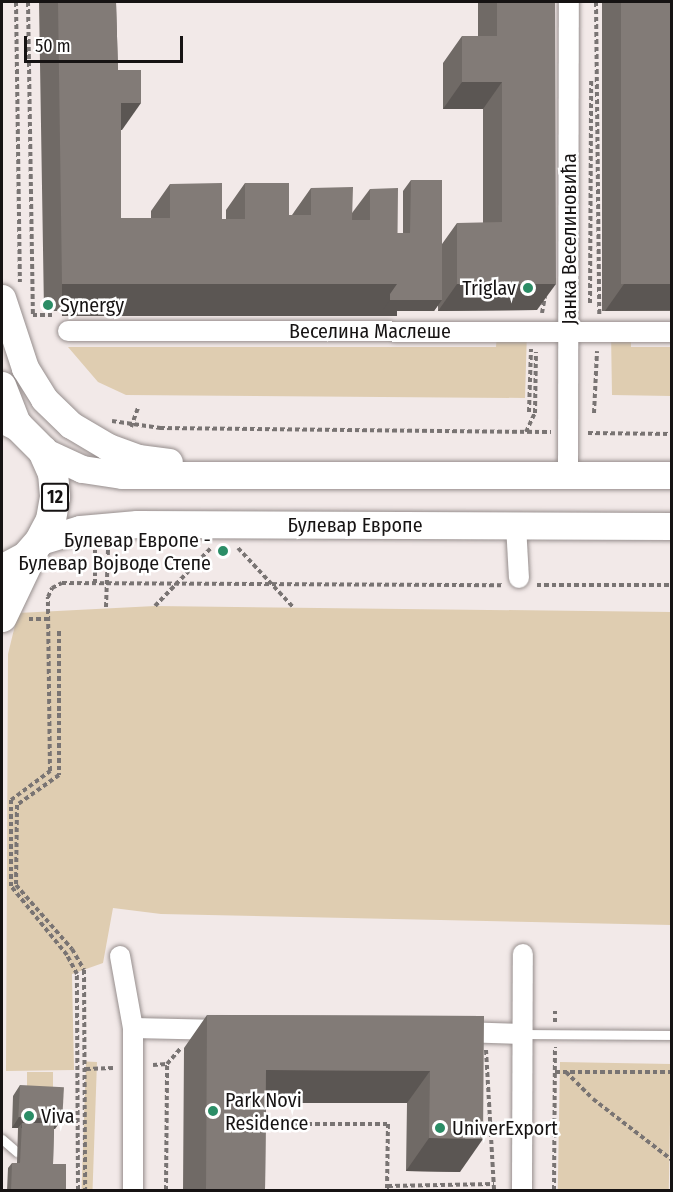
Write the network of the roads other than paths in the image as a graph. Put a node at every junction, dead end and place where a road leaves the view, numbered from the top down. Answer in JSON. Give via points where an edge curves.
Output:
{"nodes":[{"id":1,"x":569,"y":2,"type":"edge"},
{"id":2,"x":11,"y":293,"type":"edge"},
{"id":3,"x":569,"y":323,"type":"junction"},
{"id":4,"x":68,"y":332,"type":"dead end"},
{"id":5,"x":672,"y":332,"type":"edge"},
{"id":6,"x":2,"y":385,"type":"edge"},
{"id":7,"x":10,"y":422,"type":"edge"},
{"id":8,"x":43,"y":452,"type":"junction"},
{"id":9,"x":672,"y":475,"type":"edge"},
{"id":10,"x":341,"y":477,"type":"junction"},
{"id":11,"x":568,"y":477,"type":"junction"},
{"id":12,"x":516,"y":525,"type":"junction"},
{"id":13,"x":672,"y":526,"type":"edge"},
{"id":14,"x":38,"y":544,"type":"junction"},
{"id":15,"x":2,"y":570,"type":"edge"},
{"id":16,"x":518,"y":582,"type":"road end"},
{"id":17,"x":2,"y":617,"type":"edge"},
{"id":18,"x":523,"y":954,"type":"dead end"},
{"id":19,"x":120,"y":956,"type":"dead end"},
{"id":20,"x":133,"y":1028,"type":"junction"},
{"id":21,"x":238,"y":1030,"type":"edge"},
{"id":22,"x":437,"y":1032,"type":"edge"},
{"id":23,"x":672,"y":1035,"type":"edge"},
{"id":24,"x":523,"y":1039,"type":"junction"},
{"id":25,"x":2,"y":1139,"type":"edge"},
{"id":26,"x":17,"y":1152,"type":"dead end"},
{"id":27,"x":133,"y":1191,"type":"edge"},
{"id":28,"x":522,"y":1191,"type":"edge"}],
"edges":[{"from":1,"to":3,"type":"street","name":"Јанка Веселиновића"},
{"from":2,"to":10,"type":"main road","via":[[25,368],[44,399],[71,425],[108,447],[138,458]]},
{"from":3,"to":4,"type":"street","name":"Веселина Маслеше","via":[[534,332]]},
{"from":3,"to":5,"type":"street","name":"Веселина Маслеше"},
{"from":3,"to":11,"type":"street","name":"Јанка Веселиновића"},
{"from":6,"to":7,"type":"main road"},
{"from":7,"to":8,"type":"main road","number":"12"},
{"from":8,"to":10,"type":"main road","via":[[82,470],[122,475]]},
{"from":8,"to":14,"type":"main road","number":"12","via":[[53,473],[55,497],[51,520]]},
{"from":9,"to":11,"type":"main road"},
{"from":10,"to":11,"type":"main road"},
{"from":12,"to":13,"type":"main road","name":"Булевар Европе"},
{"from":12,"to":14,"type":"main road","name":"Булевар Европе","via":[[137,524],[95,527]]},
{"from":12,"to":16,"type":"street"},
{"from":14,"to":15,"type":"main road"},
{"from":14,"to":17,"type":"main road","number":"12"},
{"from":18,"to":24,"type":"street"},
{"from":19,"to":20,"type":"street"},
{"from":20,"to":21,"type":"street"},
{"from":20,"to":27,"type":"street"},
{"from":22,"to":24,"type":"street"},
{"from":23,"to":24,"type":"lane","via":[[555,1034]]},
{"from":24,"to":28,"type":"street"},
{"from":25,"to":26,"type":"lane"}]}
